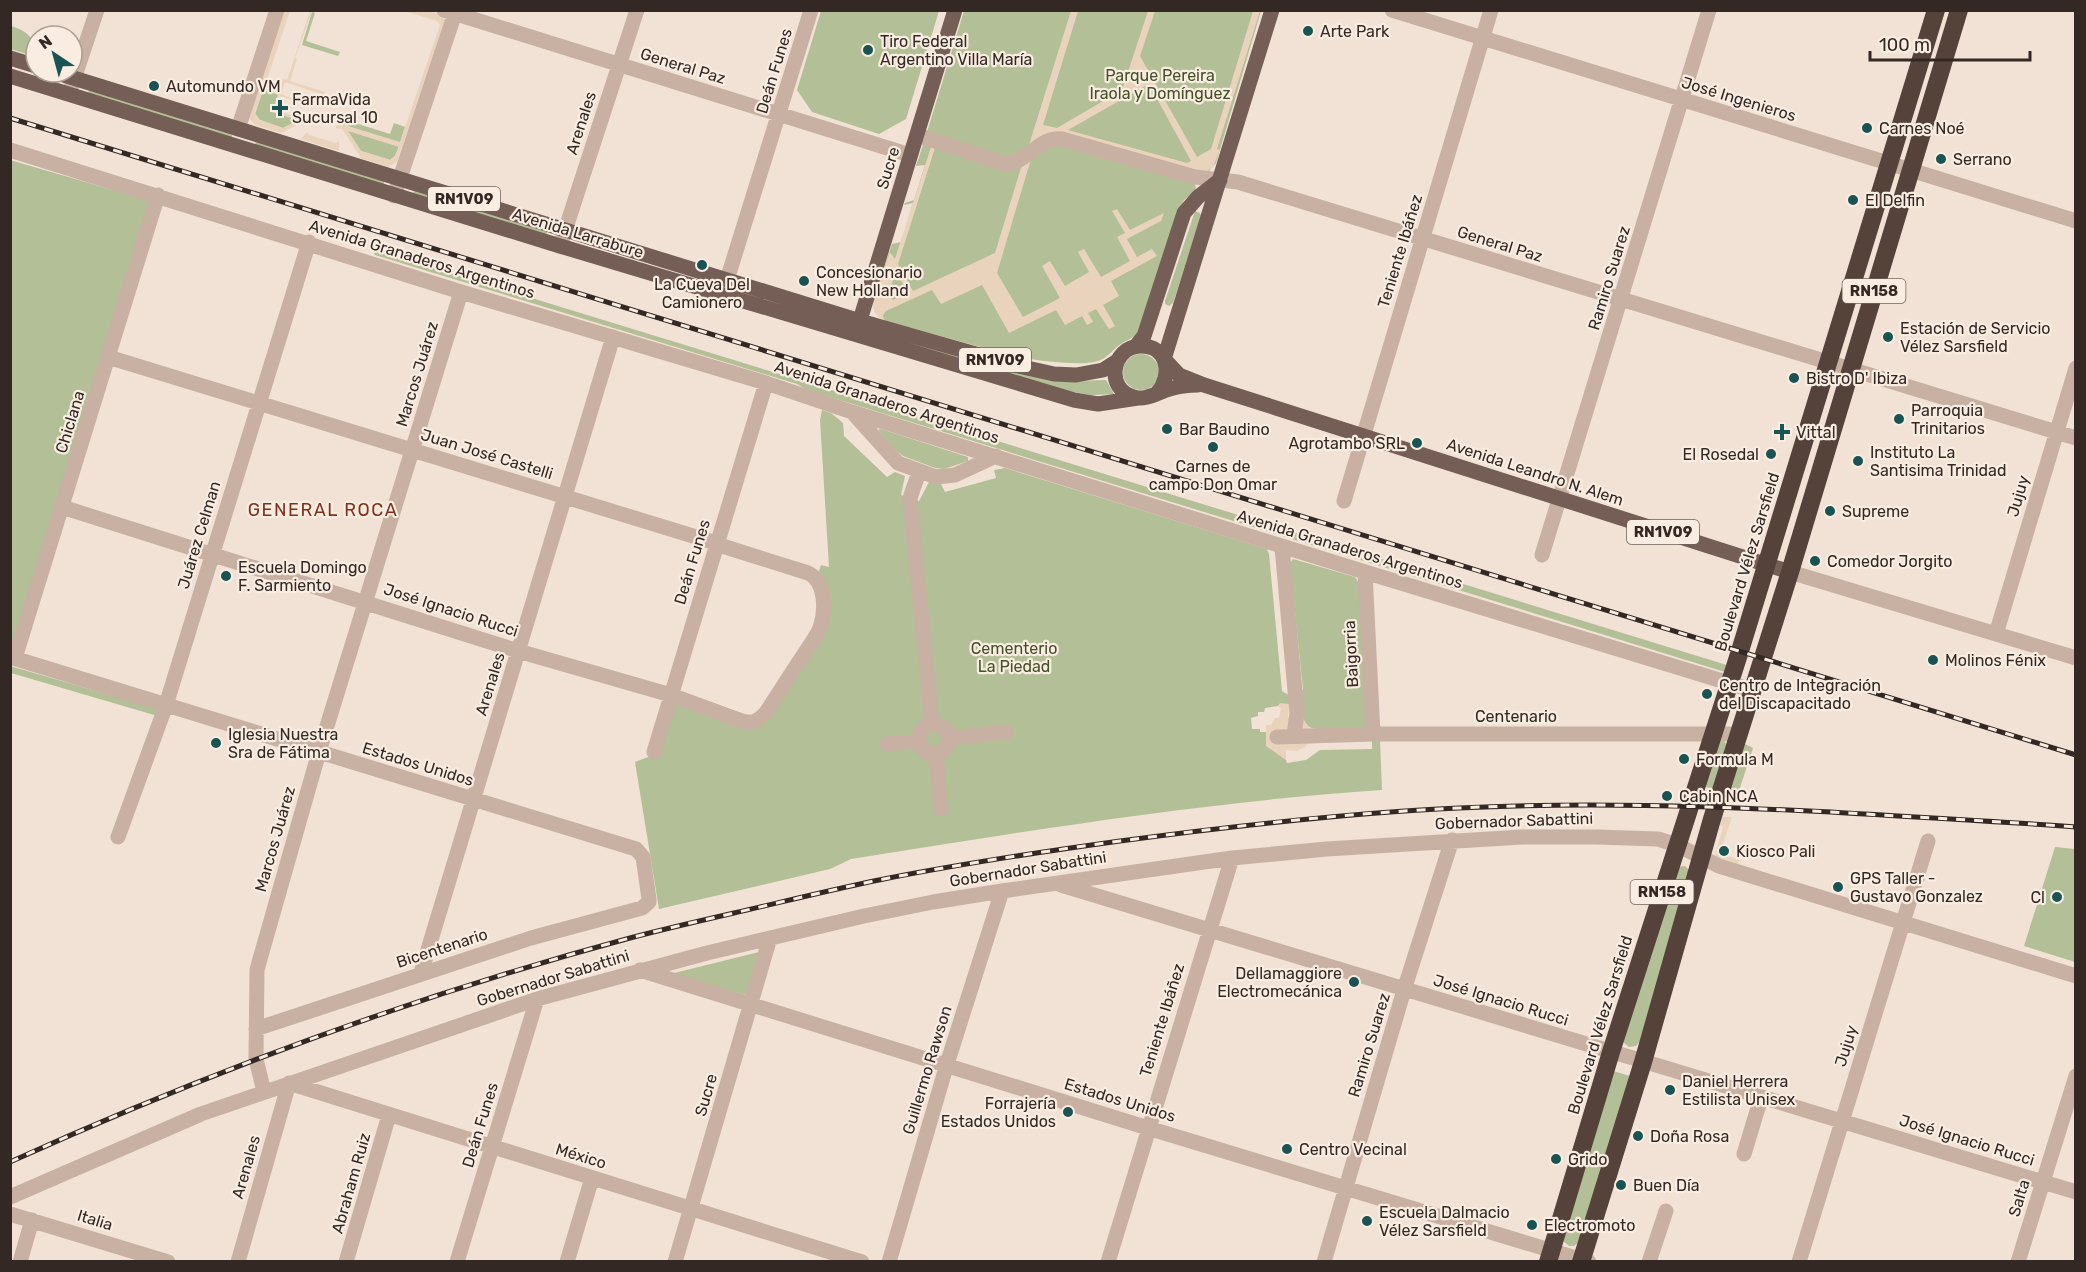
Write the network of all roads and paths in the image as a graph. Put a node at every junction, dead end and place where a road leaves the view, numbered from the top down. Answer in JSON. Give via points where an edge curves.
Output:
{"nodes":[{"id":1,"x":97,"y":10,"type":"edge"},
{"id":2,"x":277,"y":10,"type":"edge"},
{"id":3,"x":637,"y":10,"type":"edge"},
{"id":4,"x":811,"y":10,"type":"edge"},
{"id":5,"x":955,"y":10,"type":"edge"},
{"id":6,"x":1272,"y":10,"type":"edge"},
{"id":7,"x":1392,"y":10,"type":"edge"},
{"id":8,"x":1491,"y":10,"type":"edge"},
{"id":9,"x":1709,"y":10,"type":"edge"},
{"id":10,"x":1936,"y":10,"type":"edge"},
{"id":11,"x":1959,"y":10,"type":"edge"},
{"id":12,"x":452,"y":12,"type":"edge"},
{"id":13,"x":1483,"y":39,"type":"junction"},
{"id":14,"x":84,"y":48,"type":"edge"},
{"id":15,"x":619,"y":65,"type":"junction"},
{"id":16,"x":10,"y":76,"type":"edge"},
{"id":17,"x":84,"y":81,"type":"edge"},
{"id":18,"x":72,"y":84,"type":"edge"},
{"id":19,"x":69,"y":93,"type":"junction"},
{"id":20,"x":1683,"y":101,"type":"junction"},
{"id":21,"x":780,"y":115,"type":"junction"},
{"id":22,"x":238,"y":129,"type":"junction"},
{"id":23,"x":917,"y":135,"type":"junction"},
{"id":24,"x":10,"y":150,"type":"edge"},
{"id":25,"x":910,"y":155,"type":"junction"},
{"id":26,"x":1889,"y":164,"type":"junction"},
{"id":27,"x":1910,"y":171,"type":"junction"},
{"id":28,"x":400,"y":179,"type":"junction"},
{"id":29,"x":1220,"y":180,"type":"junction"},
{"id":30,"x":158,"y":195,"type":"junction"},
{"id":31,"x":394,"y":196,"type":"junction"},
{"id":32,"x":2076,"y":221,"type":"edge"},
{"id":33,"x":566,"y":230,"type":"junction"},
{"id":34,"x":1423,"y":239,"type":"junction"},
{"id":35,"x":309,"y":242,"type":"junction"},
{"id":36,"x":561,"y":246,"type":"junction"},
{"id":37,"x":727,"y":280,"type":"junction"},
{"id":38,"x":461,"y":292,"type":"junction"},
{"id":39,"x":1620,"y":300,"type":"junction"},
{"id":40,"x":857,"y":328,"type":"junction"},
{"id":41,"x":613,"y":337,"type":"junction"},
{"id":42,"x":1136,"y":346,"type":"junction"},
{"id":43,"x":108,"y":357,"type":"junction"},
{"id":44,"x":1164,"y":359,"type":"junction"},
{"id":45,"x":1117,"y":361,"type":"junction"},
{"id":46,"x":1828,"y":362,"type":"junction"},
{"id":47,"x":2076,"y":368,"type":"edge"},
{"id":48,"x":1850,"y":369,"type":"junction"},
{"id":49,"x":766,"y":383,"type":"junction"},
{"id":50,"x":1203,"y":385,"type":"junction"},
{"id":51,"x":1157,"y":393,"type":"junction"},
{"id":52,"x":1138,"y":398,"type":"junction"},
{"id":53,"x":258,"y":403,"type":"junction"},
{"id":54,"x":852,"y":412,"type":"junction"},
{"id":55,"x":2056,"y":432,"type":"junction"},
{"id":56,"x":1363,"y":435,"type":"junction"},
{"id":57,"x":2076,"y":438,"type":"edge"},
{"id":58,"x":412,"y":449,"type":"junction"},
{"id":59,"x":996,"y":456,"type":"junction"},
{"id":60,"x":919,"y":472,"type":"junction"},
{"id":61,"x":565,"y":497,"type":"junction"},
{"id":62,"x":1560,"y":498,"type":"junction"},
{"id":63,"x":1344,"y":501,"type":"dead end"},
{"id":64,"x":62,"y":507,"type":"junction"},
{"id":65,"x":716,"y":543,"type":"junction"},
{"id":66,"x":1282,"y":547,"type":"junction"},
{"id":67,"x":1542,"y":555,"type":"dead end"},
{"id":68,"x":212,"y":556,"type":"junction"},
{"id":69,"x":1766,"y":565,"type":"junction"},
{"id":70,"x":1790,"y":572,"type":"junction"},
{"id":71,"x":1365,"y":573,"type":"junction"},
{"id":72,"x":364,"y":602,"type":"junction"},
{"id":73,"x":1996,"y":634,"type":"junction"},
{"id":74,"x":518,"y":651,"type":"junction"},
{"id":75,"x":13,"y":657,"type":"edge"},
{"id":76,"x":2076,"y":658,"type":"edge"},
{"id":77,"x":1730,"y":683,"type":"junction"},
{"id":78,"x":1752,"y":690,"type":"junction"},
{"id":79,"x":670,"y":695,"type":"junction"},
{"id":80,"x":166,"y":705,"type":"junction"},
{"id":81,"x":760,"y":718,"type":"joint"},
{"id":82,"x":932,"y":724,"type":"junction"},
{"id":83,"x":1006,"y":732,"type":"dead end"},
{"id":84,"x":1714,"y":733,"type":"junction"},
{"id":85,"x":1373,"y":734,"type":"junction"},
{"id":86,"x":1738,"y":734,"type":"junction"},
{"id":87,"x":1294,"y":735,"type":"junction"},
{"id":88,"x":1277,"y":737,"type":"dead end"},
{"id":89,"x":949,"y":738,"type":"junction"},
{"id":90,"x":919,"y":741,"type":"junction"},
{"id":91,"x":887,"y":744,"type":"dead end"},
{"id":92,"x":319,"y":752,"type":"junction"},
{"id":93,"x":654,"y":752,"type":"dead end"},
{"id":94,"x":936,"y":755,"type":"junction"},
{"id":95,"x":473,"y":800,"type":"junction"},
{"id":96,"x":941,"y":810,"type":"dead end"},
{"id":97,"x":118,"y":837,"type":"dead end"},
{"id":98,"x":1452,"y":840,"type":"junction"},
{"id":99,"x":1928,"y":841,"type":"dead end"},
{"id":100,"x":1677,"y":845,"type":"junction"},
{"id":101,"x":1232,"y":858,"type":"junction"},
{"id":102,"x":1701,"y":858,"type":"junction"},
{"id":103,"x":1055,"y":883,"type":"junction"},
{"id":104,"x":1002,"y":891,"type":"junction"},
{"id":105,"x":642,"y":908,"type":"joint"},
{"id":106,"x":1902,"y":923,"type":"junction"},
{"id":107,"x":1210,"y":929,"type":"junction"},
{"id":108,"x":770,"y":938,"type":"junction"},
{"id":109,"x":640,"y":970,"type":"junction"},
{"id":110,"x":421,"y":973,"type":"junction"},
{"id":111,"x":2076,"y":976,"type":"edge"},
{"id":112,"x":1404,"y":990,"type":"junction"},
{"id":113,"x":537,"y":999,"type":"junction"},
{"id":114,"x":751,"y":1005,"type":"junction"},
{"id":115,"x":256,"y":1029,"type":"junction"},
{"id":116,"x":1611,"y":1052,"type":"junction"},
{"id":117,"x":1643,"y":1062,"type":"junction"},
{"id":118,"x":947,"y":1064,"type":"junction"},
{"id":119,"x":2076,"y":1076,"type":"edge"},
{"id":120,"x":289,"y":1083,"type":"junction"},
{"id":121,"x":264,"y":1092,"type":"junction"},
{"id":122,"x":1761,"y":1098,"type":"junction"},
{"id":123,"x":389,"y":1114,"type":"junction"},
{"id":124,"x":1842,"y":1120,"type":"junction"},
{"id":125,"x":1148,"y":1128,"type":"junction"},
{"id":126,"x":492,"y":1148,"type":"junction"},
{"id":127,"x":1744,"y":1154,"type":"dead end"},
{"id":128,"x":592,"y":1178,"type":"junction"},
{"id":129,"x":2043,"y":1182,"type":"junction"},
{"id":130,"x":1346,"y":1187,"type":"junction"},
{"id":131,"x":2076,"y":1192,"type":"edge"},
{"id":132,"x":10,"y":1197,"type":"edge"},
{"id":133,"x":691,"y":1209,"type":"junction"},
{"id":134,"x":1666,"y":1211,"type":"dead end"},
{"id":135,"x":10,"y":1214,"type":"edge"},
{"id":136,"x":32,"y":1220,"type":"junction"},
{"id":137,"x":1550,"y":1256,"type":"edge"},
{"id":138,"x":1584,"y":1261,"type":"edge"},
{"id":139,"x":20,"y":1262,"type":"edge"},
{"id":140,"x":168,"y":1262,"type":"edge"},
{"id":141,"x":238,"y":1262,"type":"edge"},
{"id":142,"x":346,"y":1262,"type":"edge"},
{"id":143,"x":457,"y":1262,"type":"edge"},
{"id":144,"x":567,"y":1262,"type":"edge"},
{"id":145,"x":675,"y":1262,"type":"edge"},
{"id":146,"x":862,"y":1262,"type":"edge"},
{"id":147,"x":889,"y":1262,"type":"edge"},
{"id":148,"x":1108,"y":1262,"type":"edge"},
{"id":149,"x":1324,"y":1262,"type":"edge"},
{"id":150,"x":1649,"y":1262,"type":"edge"},
{"id":151,"x":1799,"y":1262,"type":"edge"},
{"id":152,"x":2018,"y":1262,"type":"edge"}],
"edges":[{"from":1,"to":14,"type":"street"},
{"from":2,"to":22,"type":"street"},
{"from":3,"to":15,"type":"street","name":"Arenales"},
{"from":4,"to":21,"type":"street","name":"Deán Funes"},
{"from":5,"to":23,"type":"main road","name":"Sucre"},
{"from":6,"to":29,"type":"main road"},
{"from":7,"to":13,"type":"street","name":"José Ingenieros"},
{"from":8,"to":13,"type":"street","name":"Teniente Ibáñez"},
{"from":9,"to":20,"type":"street","name":"Ramiro Suarez"},
{"from":10,"to":26,"type":"highway","name":"Boulevard Vélez Sarsfield","number":"RN158"},
{"from":11,"to":27,"type":"highway","number":"RN158"},
{"from":12,"to":15,"type":"street","name":"General Paz"},
{"from":12,"to":28,"type":"street"},
{"from":13,"to":20,"type":"street","name":"José Ingenieros"},
{"from":13,"to":34,"type":"street","name":"Teniente Ibáñez"},
{"from":15,"to":21,"type":"street","name":"General Paz"},
{"from":15,"to":33,"type":"street","name":"Arenales"},
{"from":16,"to":19,"type":"main road","name":"Avenida Larrabure","number":"RN1V09"},
{"from":17,"to":22,"type":"main road","name":"Avenida Larrabure","number":"RN1V09"},
{"from":18,"to":19,"type":"street"},
{"from":19,"to":31,"type":"main road","name":"Avenida Larrabure","number":"RN1V09"},
{"from":20,"to":26,"type":"street","name":"José Ingenieros"},
{"from":20,"to":39,"type":"street","name":"Ramiro Suarez"},
{"from":21,"to":25,"type":"street","name":"General Paz"},
{"from":21,"to":37,"type":"street","name":"Deán Funes"},
{"from":22,"to":28,"type":"main road","name":"Avenida Larrabure","number":"RN1V09"},
{"from":23,"to":25,"type":"main road","name":"Sucre"},
{"from":23,"to":29,"type":"street","name":"General Paz","via":[[1010,164],[1047,140],[1062,139],[1195,177]]},
{"from":24,"to":30,"type":"street","name":"Avenida Granaderos Argentinos"},
{"from":25,"to":40,"type":"main road","name":"Sucre"},
{"from":26,"to":27,"type":"street","name":"José Ingenieros"},
{"from":26,"to":46,"type":"highway","name":"Boulevard Vélez Sarsfield","number":"RN158"},
{"from":27,"to":32,"type":"street","name":"José Ingenieros"},
{"from":27,"to":48,"type":"highway","number":"RN158"},
{"from":28,"to":31,"type":"street"},
{"from":28,"to":33,"type":"main road","name":"Avenida Larrabure","number":"RN1V09"},
{"from":29,"to":34,"type":"street","name":"General Paz","via":[[1238,182]]},
{"from":29,"to":42,"type":"main road","via":[[1184,213],[1144,336]]},
{"from":29,"to":44,"type":"main road"},
{"from":30,"to":35,"type":"street","name":"Avenida Granaderos Argentinos"},
{"from":30,"to":43,"type":"street","name":"Chiclana"},
{"from":31,"to":36,"type":"main road","name":"Avenida Larrabure","number":"RN1V09"},
{"from":33,"to":36,"type":"street","name":"Arenales"},
{"from":33,"to":37,"type":"main road","name":"Avenida Larrabure","number":"RN1V09"},
{"from":34,"to":39,"type":"street","name":"General Paz"},
{"from":34,"to":56,"type":"street","name":"Teniente Ibáñez"},
{"from":35,"to":38,"type":"street","name":"Avenida Granaderos Argentinos"},
{"from":35,"to":53,"type":"street","name":"Juárez Celman"},
{"from":36,"to":40,"type":"main road","name":"Avenida Larrabure","number":"RN1V09"},
{"from":37,"to":40,"type":"main road","name":"Avenida Larrabure","number":"RN1V09"},
{"from":38,"to":41,"type":"street","name":"Avenida Granaderos Argentinos"},
{"from":38,"to":58,"type":"street","name":"Marcos Juárez"},
{"from":39,"to":46,"type":"street","name":"General Paz"},
{"from":39,"to":62,"type":"street","name":"Ramiro Suarez"},
{"from":40,"to":45,"type":"main road","name":"Avenida Larrabure","number":"RN1V09","via":[[1054,374],[1086,374]]},
{"from":40,"to":52,"type":"main road","name":"Avenida Larrabure","number":"RN1V09","via":[[1074,400],[1098,404]]},
{"from":41,"to":49,"type":"street","name":"Avenida Granaderos Argentinos"},
{"from":41,"to":61,"type":"street","name":"Arenales"},
{"from":42,"to":44,"type":"main road","number":"RN1V09","via":[[1153,349]]},
{"from":42,"to":45,"type":"main road","number":"RN1V09"},
{"from":43,"to":53,"type":"street","name":"Juan José Castelli"},
{"from":43,"to":64,"type":"street","name":"Chiclana"},
{"from":44,"to":50,"type":"main road","name":"Avenida Leandro N. Alem","number":"RN1V09","via":[[1179,375]]},
{"from":44,"to":51,"type":"main road","via":[[1167,374]]},
{"from":45,"to":52,"type":"main road","via":[[1114,373],[1118,385],[1126,394]]},
{"from":46,"to":48,"type":"street","name":"General Paz"},
{"from":46,"to":69,"type":"highway","name":"Boulevard Vélez Sarsfield","number":"RN158"},
{"from":47,"to":55,"type":"street","name":"Jujuy"},
{"from":48,"to":55,"type":"street","name":"General Paz"},
{"from":48,"to":70,"type":"highway","number":"RN158"},
{"from":49,"to":54,"type":"street","name":"Avenida Granaderos Argentinos"},
{"from":49,"to":65,"type":"street","name":"Deán Funes"},
{"from":50,"to":51,"type":"main road","number":"RN1V09"},
{"from":50,"to":56,"type":"main road","name":"Avenida Leandro N. Alem","number":"RN1V09"},
{"from":51,"to":52,"type":"main road","number":"RN1V09"},
{"from":53,"to":58,"type":"street","name":"Juan José Castelli"},
{"from":53,"to":68,"type":"street","name":"Juárez Celman"},
{"from":54,"to":59,"type":"street","name":"Avenida Granaderos Argentinos"},
{"from":54,"to":60,"type":"street","via":[[898,464]]},
{"from":55,"to":57,"type":"street","name":"General Paz"},
{"from":55,"to":73,"type":"street","name":"Jujuy"},
{"from":56,"to":62,"type":"main road","name":"Avenida Leandro N. Alem","number":"RN1V09"},
{"from":56,"to":63,"type":"street","name":"Teniente Ibáñez"},
{"from":58,"to":61,"type":"street","name":"Juan José Castelli"},
{"from":58,"to":72,"type":"street","name":"Marcos Juárez"},
{"from":59,"to":60,"type":"street","via":[[945,477]]},
{"from":59,"to":66,"type":"street","name":"Avenida Granaderos Argentinos"},
{"from":60,"to":82,"type":"street","via":[[910,498]]},
{"from":61,"to":65,"type":"street","name":"Juan José Castelli"},
{"from":61,"to":74,"type":"street","name":"Arenales"},
{"from":62,"to":67,"type":"street","name":"Ramiro Suarez"},
{"from":62,"to":69,"type":"main road","name":"Avenida Leandro N. Alem","number":"RN1V09"},
{"from":64,"to":68,"type":"street","name":"José Ignacio Rucci"},
{"from":64,"to":75,"type":"street","name":"Chiclana"},
{"from":65,"to":79,"type":"street","name":"Deán Funes"},
{"from":65,"to":81,"type":"street","name":"Juan José Castelli","via":[[813,575],[822,590],[821,625],[815,638]]},
{"from":66,"to":71,"type":"street","name":"Avenida Granaderos Argentinos"},
{"from":66,"to":87,"type":"street","via":[[1297,713]]},
{"from":68,"to":72,"type":"street","name":"José Ignacio Rucci"},
{"from":68,"to":80,"type":"street","name":"Juárez Celman"},
{"from":69,"to":70,"type":"main road","name":"Avenida Leandro N. Alem","number":"RN1V09"},
{"from":69,"to":77,"type":"highway","name":"Boulevard Vélez Sarsfield","number":"RN158"},
{"from":70,"to":73,"type":"street","name":"Avenida Leandro N. Alem"},
{"from":70,"to":78,"type":"highway","number":"RN158"},
{"from":71,"to":77,"type":"street","name":"Avenida Granaderos Argentinos"},
{"from":71,"to":85,"type":"street","name":"Baigorria"},
{"from":72,"to":74,"type":"street","name":"José Ignacio Rucci"},
{"from":72,"to":92,"type":"street","name":"Marcos Juárez"},
{"from":73,"to":76,"type":"street","name":"Avenida Leandro N. Alem"},
{"from":74,"to":79,"type":"street","name":"José Ignacio Rucci"},
{"from":74,"to":95,"type":"street","name":"Arenales"},
{"from":75,"to":80,"type":"street","name":"Estados Unidos"},
{"from":77,"to":78,"type":"street","name":"Avenida Granaderos Argentinos"},
{"from":77,"to":84,"type":"highway","name":"Boulevard Vélez Sarsfield","number":"RN158"},
{"from":78,"to":86,"type":"highway","number":"RN158"},
{"from":79,"to":81,"type":"street","name":"José Ignacio Rucci","via":[[742,721]]},
{"from":79,"to":93,"type":"street","name":"Deán Funes"},
{"from":80,"to":92,"type":"street","name":"Estados Unidos"},
{"from":80,"to":97,"type":"street","name":"Juárez Celman"},
{"from":82,"to":89,"type":"street","via":[[943,727]]},
{"from":82,"to":90,"type":"street","via":[[924,729]]},
{"from":83,"to":89,"type":"street"},
{"from":84,"to":85,"type":"street","name":"Centenario"},
{"from":84,"to":86,"type":"street","name":"Centenario"},
{"from":84,"to":100,"type":"highway","name":"Boulevard Vélez Sarsfield","number":"RN158"},
{"from":85,"to":87,"type":"street","name":"Centenario"},
{"from":86,"to":102,"type":"highway","number":"RN158"},
{"from":87,"to":88,"type":"street","name":"Centenario"},
{"from":89,"to":94,"type":"street","via":[[947,747]]},
{"from":90,"to":91,"type":"street"},
{"from":90,"to":94,"type":"street","via":[[923,750]]},
{"from":92,"to":95,"type":"street","name":"Estados Unidos"},
{"from":92,"to":115,"type":"street","name":"Marcos Juárez","via":[[257,970]]},
{"from":94,"to":96,"type":"street"},
{"from":95,"to":105,"type":"street","name":"Estados Unidos","via":[[636,849],[642,854],[649,899]]},
{"from":95,"to":110,"type":"street","name":"Arenales"},
{"from":98,"to":100,"type":"street","name":"Gobernador Sabattini","via":[[1597,837],[1658,839]]},
{"from":98,"to":101,"type":"street","name":"Gobernador Sabattini"},
{"from":98,"to":112,"type":"street","name":"Ramiro Suarez"},
{"from":99,"to":106,"type":"street","name":"Jujuy"},
{"from":100,"to":102,"type":"street","name":"Gobernador Sabattini"},
{"from":100,"to":116,"type":"highway","name":"Boulevard Vélez Sarsfield","number":"RN158"},
{"from":101,"to":103,"type":"street","name":"Gobernador Sabattini"},
{"from":101,"to":107,"type":"street","name":"Teniente Ibáñez"},
{"from":102,"to":106,"type":"street","name":"Gobernador Sabattini"},
{"from":102,"to":117,"type":"highway","number":"RN158"},
{"from":103,"to":104,"type":"street","name":"Gobernador Sabattini"},
{"from":103,"to":107,"type":"street","name":"José Ignacio Rucci"},
{"from":104,"to":108,"type":"street","name":"Gobernador Sabattini"},
{"from":104,"to":118,"type":"street","name":"Guillermo Rawson"},
{"from":105,"to":110,"type":"street","name":"Bicentenario"},
{"from":106,"to":111,"type":"street","name":"Gobernador Sabattini"},
{"from":106,"to":124,"type":"street","name":"Jujuy"},
{"from":107,"to":112,"type":"street","name":"José Ignacio Rucci"},
{"from":107,"to":125,"type":"street","name":"Teniente Ibáñez"},
{"from":108,"to":109,"type":"street","name":"Gobernador Sabattini"},
{"from":108,"to":114,"type":"street","name":"Sucre"},
{"from":109,"to":113,"type":"street","name":"Gobernador Sabattini"},
{"from":109,"to":114,"type":"street","name":"Estados Unidos"},
{"from":110,"to":115,"type":"street","name":"Bicentenario"},
{"from":112,"to":116,"type":"street","name":"José Ignacio Rucci"},
{"from":112,"to":130,"type":"street","name":"Ramiro Suarez"},
{"from":113,"to":120,"type":"street","name":"Gobernador Sabattini"},
{"from":113,"to":126,"type":"street","name":"Deán Funes"},
{"from":114,"to":118,"type":"street","name":"Estados Unidos"},
{"from":114,"to":133,"type":"street","name":"Sucre"},
{"from":115,"to":121,"type":"street","name":"Marcos Juárez","via":[[257,1070]]},
{"from":116,"to":117,"type":"street","name":"José Ignacio Rucci"},
{"from":116,"to":137,"type":"highway","name":"Boulevard Vélez Sarsfield","number":"RN158"},
{"from":117,"to":122,"type":"street","name":"José Ignacio Rucci"},
{"from":117,"to":138,"type":"highway","number":"RN158"},
{"from":118,"to":125,"type":"street","name":"Estados Unidos"},
{"from":118,"to":147,"type":"street","name":"Guillermo Rawson"},
{"from":119,"to":129,"type":"street","name":"Salta"},
{"from":120,"to":121,"type":"street","name":"Gobernador Sabattini"},
{"from":120,"to":123,"type":"street","name":"México"},
{"from":120,"to":141,"type":"street","name":"Arenales"},
{"from":121,"to":132,"type":"street","name":"Gobernador Sabattini","via":[[154,1133]]},
{"from":122,"to":124,"type":"street","name":"José Ignacio Rucci"},
{"from":122,"to":127,"type":"street"},
{"from":123,"to":126,"type":"street","name":"México"},
{"from":123,"to":142,"type":"street","name":"Abraham Ruiz"},
{"from":124,"to":129,"type":"street","name":"José Ignacio Rucci"},
{"from":124,"to":151,"type":"street","name":"Jujuy"},
{"from":125,"to":130,"type":"street","name":"Estados Unidos"},
{"from":125,"to":148,"type":"street","name":"Teniente Ibáñez"},
{"from":126,"to":128,"type":"street","name":"México"},
{"from":126,"to":143,"type":"street","name":"Deán Funes"},
{"from":128,"to":133,"type":"street","name":"México"},
{"from":128,"to":144,"type":"street"},
{"from":129,"to":131,"type":"street","name":"José Ignacio Rucci"},
{"from":129,"to":152,"type":"street","name":"Salta"},
{"from":130,"to":137,"type":"street","name":"Estados Unidos"},
{"from":130,"to":149,"type":"street","name":"Ramiro Suarez"},
{"from":133,"to":145,"type":"street","name":"Sucre"},
{"from":133,"to":146,"type":"street","name":"México"},
{"from":134,"to":150,"type":"street"},
{"from":135,"to":136,"type":"street","name":"Italia"},
{"from":136,"to":139,"type":"street"},
{"from":136,"to":140,"type":"street","name":"Italia"},
{"from":137,"to":138,"type":"street","name":"Estados Unidos"}]}
